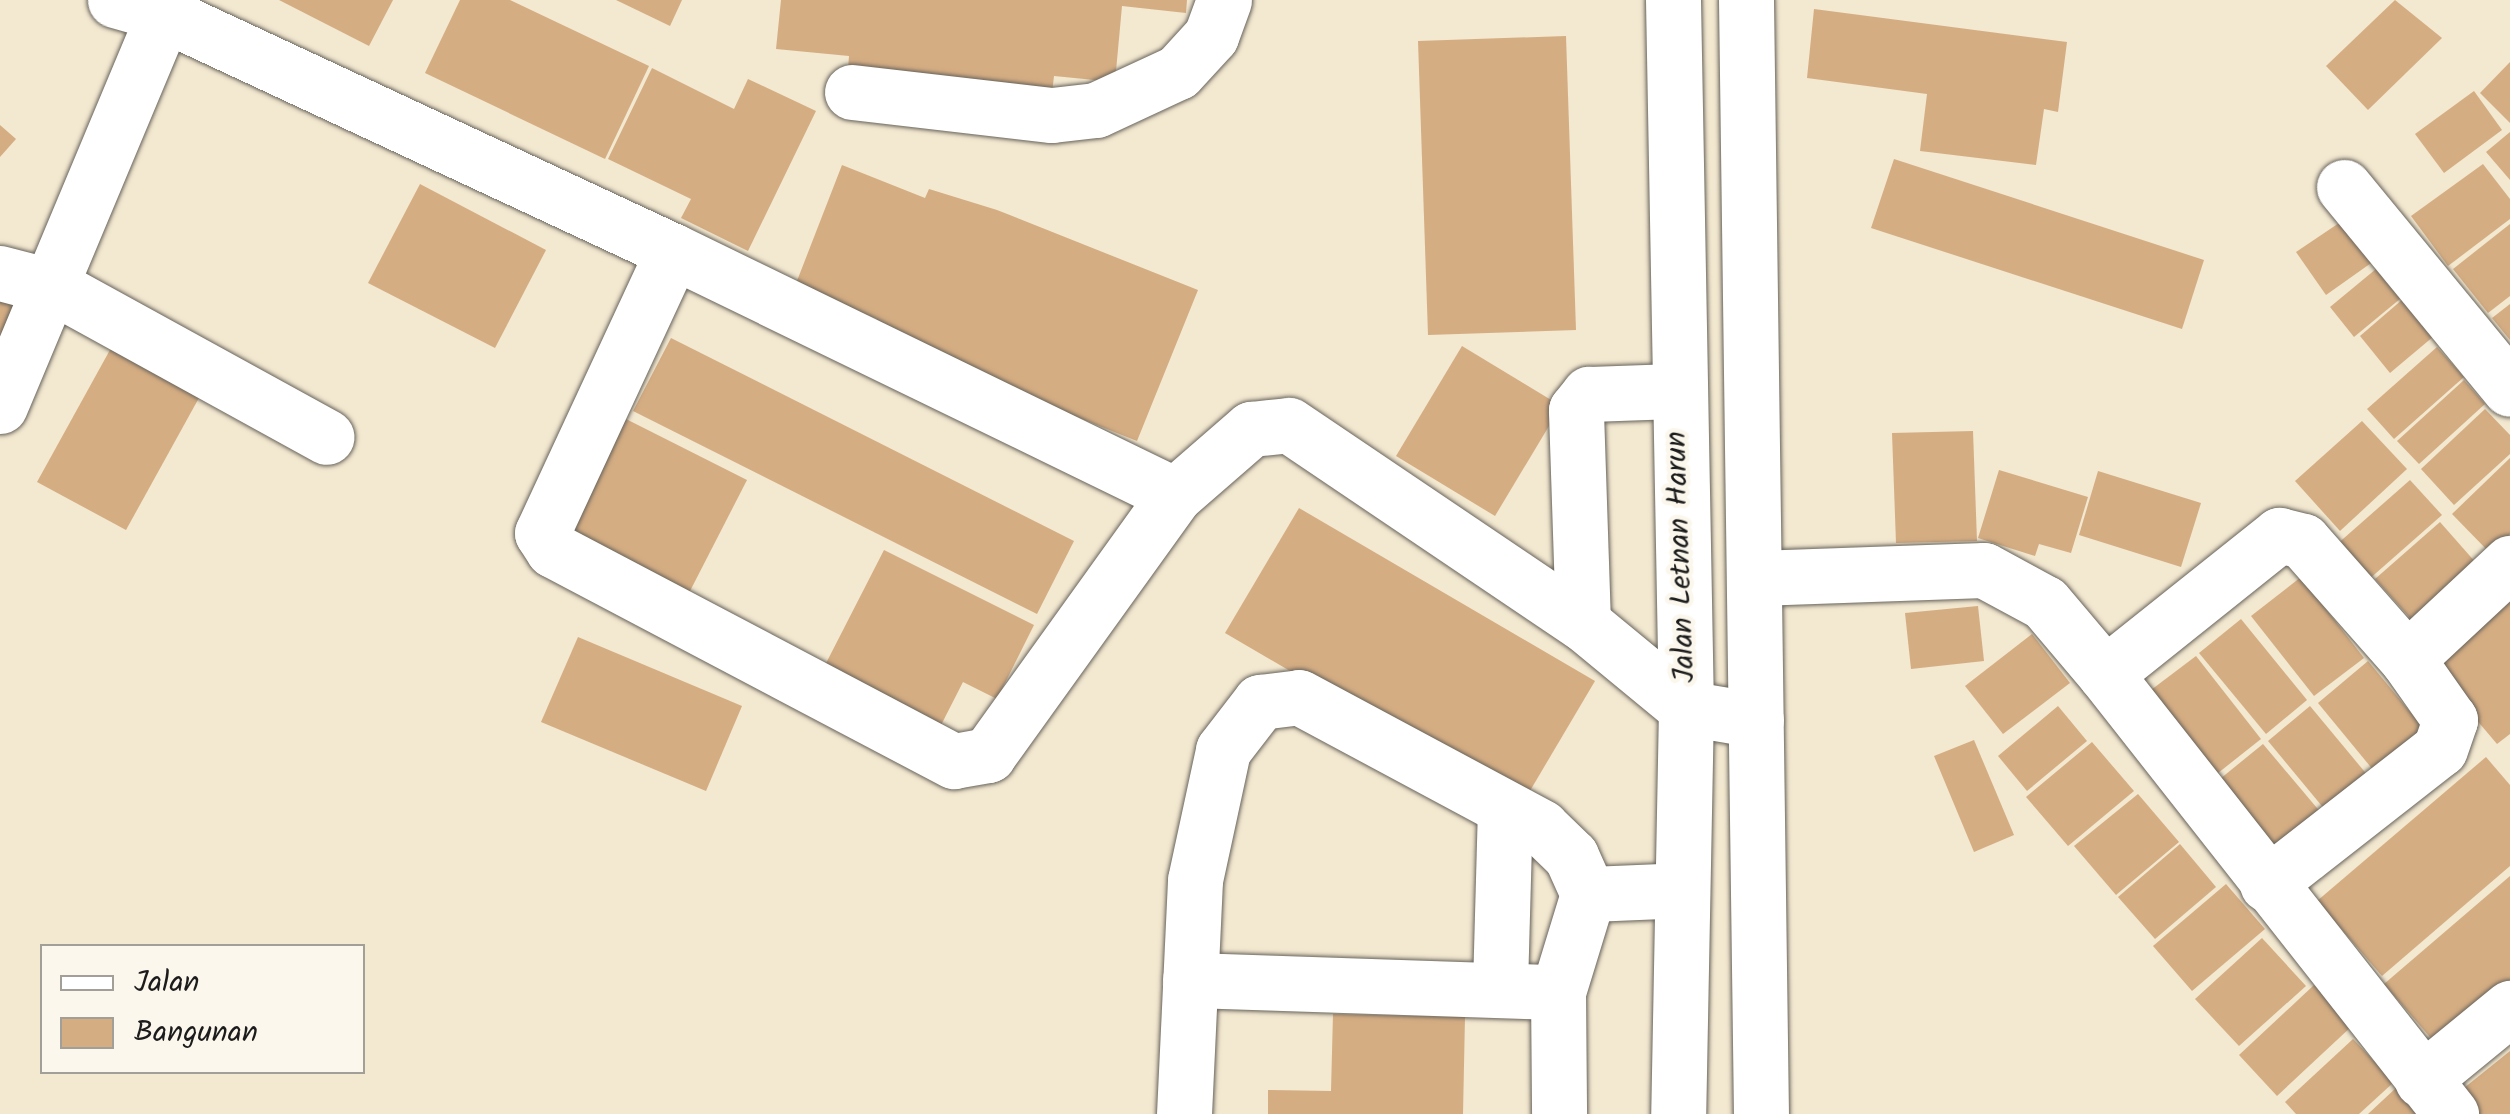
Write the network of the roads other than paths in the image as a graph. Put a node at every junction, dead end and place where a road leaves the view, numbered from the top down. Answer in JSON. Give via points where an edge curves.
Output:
{"nodes":[{"id":1,"x":1224,"y":0,"type":"edge"},
{"id":2,"x":1673,"y":0,"type":"edge"},
{"id":3,"x":1746,"y":0,"type":"edge"},
{"id":4,"x":150,"y":5,"type":"edge"},
{"id":5,"x":852,"y":92,"type":"dead end"},
{"id":6,"x":2344,"y":186,"type":"dead end"},
{"id":7,"x":673,"y":251,"type":"junction"},
{"id":8,"x":0,"y":273,"type":"edge"},
{"id":9,"x":54,"y":288,"type":"junction"},
{"id":10,"x":2510,"y":389,"type":"edge"},
{"id":11,"x":1675,"y":390,"type":"junction"},
{"id":12,"x":0,"y":406,"type":"edge"},
{"id":13,"x":326,"y":437,"type":"dead end"},
{"id":14,"x":1174,"y":495,"type":"junction"},
{"id":15,"x":2510,"y":563,"type":"edge"},
{"id":16,"x":1757,"y":578,"type":"junction"},
{"id":17,"x":1583,"y":623,"type":"junction"},
{"id":18,"x":2407,"y":659,"type":"junction"},
{"id":19,"x":2105,"y":674,"type":"junction"},
{"id":20,"x":1686,"y":708,"type":"junction"},
{"id":21,"x":1756,"y":720,"type":"junction"},
{"id":22,"x":1505,"y":810,"type":"junction"},
{"id":23,"x":2267,"y":884,"type":"junction"},
{"id":24,"x":1682,"y":890,"type":"junction"},
{"id":25,"x":1588,"y":894,"type":"junction"},
{"id":26,"x":1190,"y":980,"type":"junction"},
{"id":27,"x":1500,"y":986,"type":"junction"},
{"id":28,"x":1558,"y":992,"type":"junction"},
{"id":29,"x":2510,"y":1008,"type":"edge"},
{"id":30,"x":2437,"y":1097,"type":"edge"},
{"id":31,"x":1184,"y":1114,"type":"edge"},
{"id":32,"x":1559,"y":1114,"type":"edge"},
{"id":33,"x":1678,"y":1114,"type":"edge"},
{"id":34,"x":1761,"y":1114,"type":"edge"}],
"edges":[{"from":1,"to":5,"type":"street","via":[[1211,36],[1178,72],[1096,110],[1052,115]]},
{"from":2,"to":11,"type":"street","name":"Jalan Letnan Harun"},
{"from":3,"to":16,"type":"street"},
{"from":4,"to":7,"type":"street"},
{"from":4,"to":9,"type":"street"},
{"from":6,"to":10,"type":"street"},
{"from":7,"to":14,"type":"street"},
{"from":7,"to":14,"type":"street","via":[[542,533],[553,550],[954,761],[988,755]]},
{"from":8,"to":9,"type":"street"},
{"from":9,"to":12,"type":"street"},
{"from":9,"to":13,"type":"street"},
{"from":11,"to":17,"type":"street","via":[[1589,394],[1576,410]]},
{"from":11,"to":20,"type":"street","name":"Jalan Letnan Harun"},
{"from":14,"to":17,"type":"street","via":[[1250,430],[1289,425]]},
{"from":15,"to":18,"type":"street"},
{"from":16,"to":19,"type":"street","via":[[1984,570],[2045,603]]},
{"from":16,"to":21,"type":"street"},
{"from":17,"to":20,"type":"street"},
{"from":18,"to":19,"type":"street","via":[[2303,541],[2279,534]]},
{"from":18,"to":23,"type":"street","via":[[2450,720],[2440,748]]},
{"from":19,"to":23,"type":"street"},
{"from":20,"to":21,"type":"street"},
{"from":20,"to":24,"type":"street","name":"Jalan Letnan Harun"},
{"from":21,"to":34,"type":"street"},
{"from":22,"to":25,"type":"street","via":[[1560,843]]},
{"from":22,"to":26,"type":"street","via":[[1299,698],[1260,702],[1223,750],[1195,880]]},
{"from":22,"to":27,"type":"street"},
{"from":23,"to":30,"type":"street"},
{"from":24,"to":25,"type":"street"},
{"from":24,"to":33,"type":"street","name":"Jalan Letnan Harun"},
{"from":25,"to":28,"type":"street"},
{"from":26,"to":27,"type":"street"},
{"from":26,"to":31,"type":"street"},
{"from":27,"to":28,"type":"street"},
{"from":28,"to":32,"type":"street"},
{"from":29,"to":30,"type":"street"}]}
